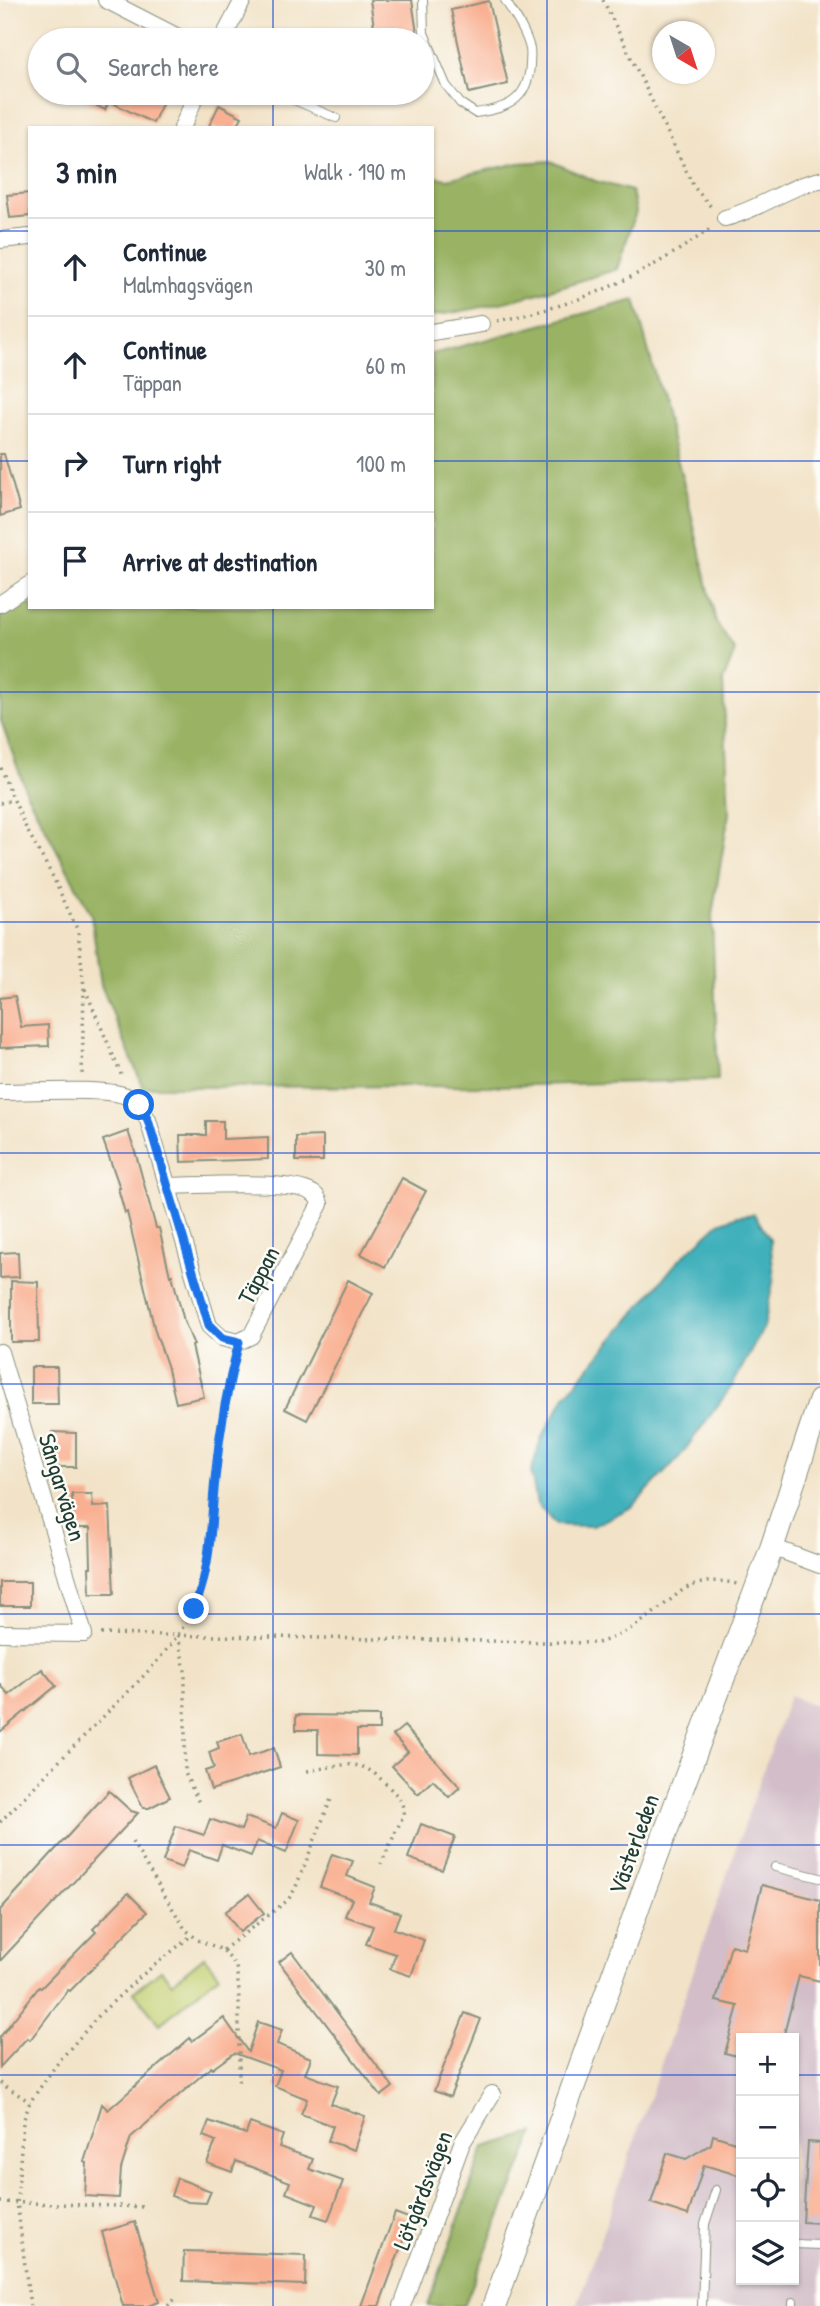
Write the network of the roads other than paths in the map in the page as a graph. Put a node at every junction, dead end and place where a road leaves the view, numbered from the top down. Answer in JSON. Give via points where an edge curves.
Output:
{"nodes":[{"id":1,"x":106,"y":0,"type":"edge"},
{"id":2,"x":243,"y":0,"type":"edge"},
{"id":3,"x":424,"y":0,"type":"edge"},
{"id":4,"x":505,"y":0,"type":"edge"},
{"id":5,"x":161,"y":28,"type":"edge"},
{"id":6,"x":228,"y":28,"type":"edge"},
{"id":7,"x":424,"y":28,"type":"edge"},
{"id":8,"x":434,"y":57,"type":"edge"},
{"id":9,"x":192,"y":105,"type":"edge"},
{"id":10,"x":306,"y":105,"type":"edge"},
{"id":11,"x":336,"y":118,"type":"dead end"},
{"id":12,"x":183,"y":126,"type":"edge"},
{"id":13,"x":820,"y":180,"type":"edge"},
{"id":14,"x":726,"y":218,"type":"road end"},
{"id":15,"x":28,"y":237,"type":"edge"},
{"id":16,"x":0,"y":240,"type":"edge"},
{"id":17,"x":481,"y":324,"type":"road end"},
{"id":18,"x":434,"y":332,"type":"edge"},
{"id":19,"x":28,"y":585,"type":"edge"},
{"id":20,"x":0,"y":604,"type":"edge"},
{"id":21,"x":0,"y":1092,"type":"edge"},
{"id":22,"x":168,"y":1186,"type":"junction"},
{"id":23,"x":0,"y":1352,"type":"edge"},
{"id":24,"x":820,"y":1401,"type":"edge"},
{"id":25,"x":772,"y":1547,"type":"junction"},
{"id":26,"x":820,"y":1565,"type":"edge"},
{"id":27,"x":0,"y":1633,"type":"edge"},
{"id":28,"x":775,"y":1867,"type":"dead end"},
{"id":29,"x":820,"y":1878,"type":"edge"},
{"id":30,"x":492,"y":2094,"type":"dead end"},
{"id":31,"x":716,"y":2190,"type":"dead end"},
{"id":32,"x":799,"y":2244,"type":"edge"},
{"id":33,"x":820,"y":2245,"type":"edge"},
{"id":34,"x":402,"y":2306,"type":"edge"},
{"id":35,"x":495,"y":2306,"type":"edge"},
{"id":36,"x":702,"y":2306,"type":"edge"}],
"edges":[{"from":1,"to":5,"type":"street"},
{"from":2,"to":6,"type":"street"},
{"from":3,"to":7,"type":"lane"},
{"from":4,"to":8,"type":"lane","via":[[530,50],[529,79],[514,102],[499,110],[475,113],[446,85]]},
{"from":9,"to":12,"type":"street"},
{"from":10,"to":11,"type":"lane"},
{"from":13,"to":14,"type":"street"},
{"from":15,"to":16,"type":"street"},
{"from":17,"to":18,"type":"street"},
{"from":19,"to":20,"type":"street"},
{"from":21,"to":22,"type":"street","via":[[124,1095],[139,1105],[148,1120]]},
{"from":22,"to":22,"type":"street","name":"Täppan","via":[[209,1325],[222,1338],[239,1342],[251,1336],[320,1204],[315,1194],[277,1185]]},
{"from":23,"to":27,"type":"street","name":"Sångarvägen","via":[[84,1634]]},
{"from":24,"to":25,"type":"street","name":"Västerleden"},
{"from":25,"to":26,"type":"street"},
{"from":25,"to":35,"type":"street","name":"Västerleden"},
{"from":28,"to":29,"type":"lane"},
{"from":30,"to":34,"type":"street","name":"Lötgårdsvägen","via":[[462,2143]]},
{"from":31,"to":36,"type":"lane","via":[[705,2224]]},
{"from":32,"to":33,"type":"lane"}]}
